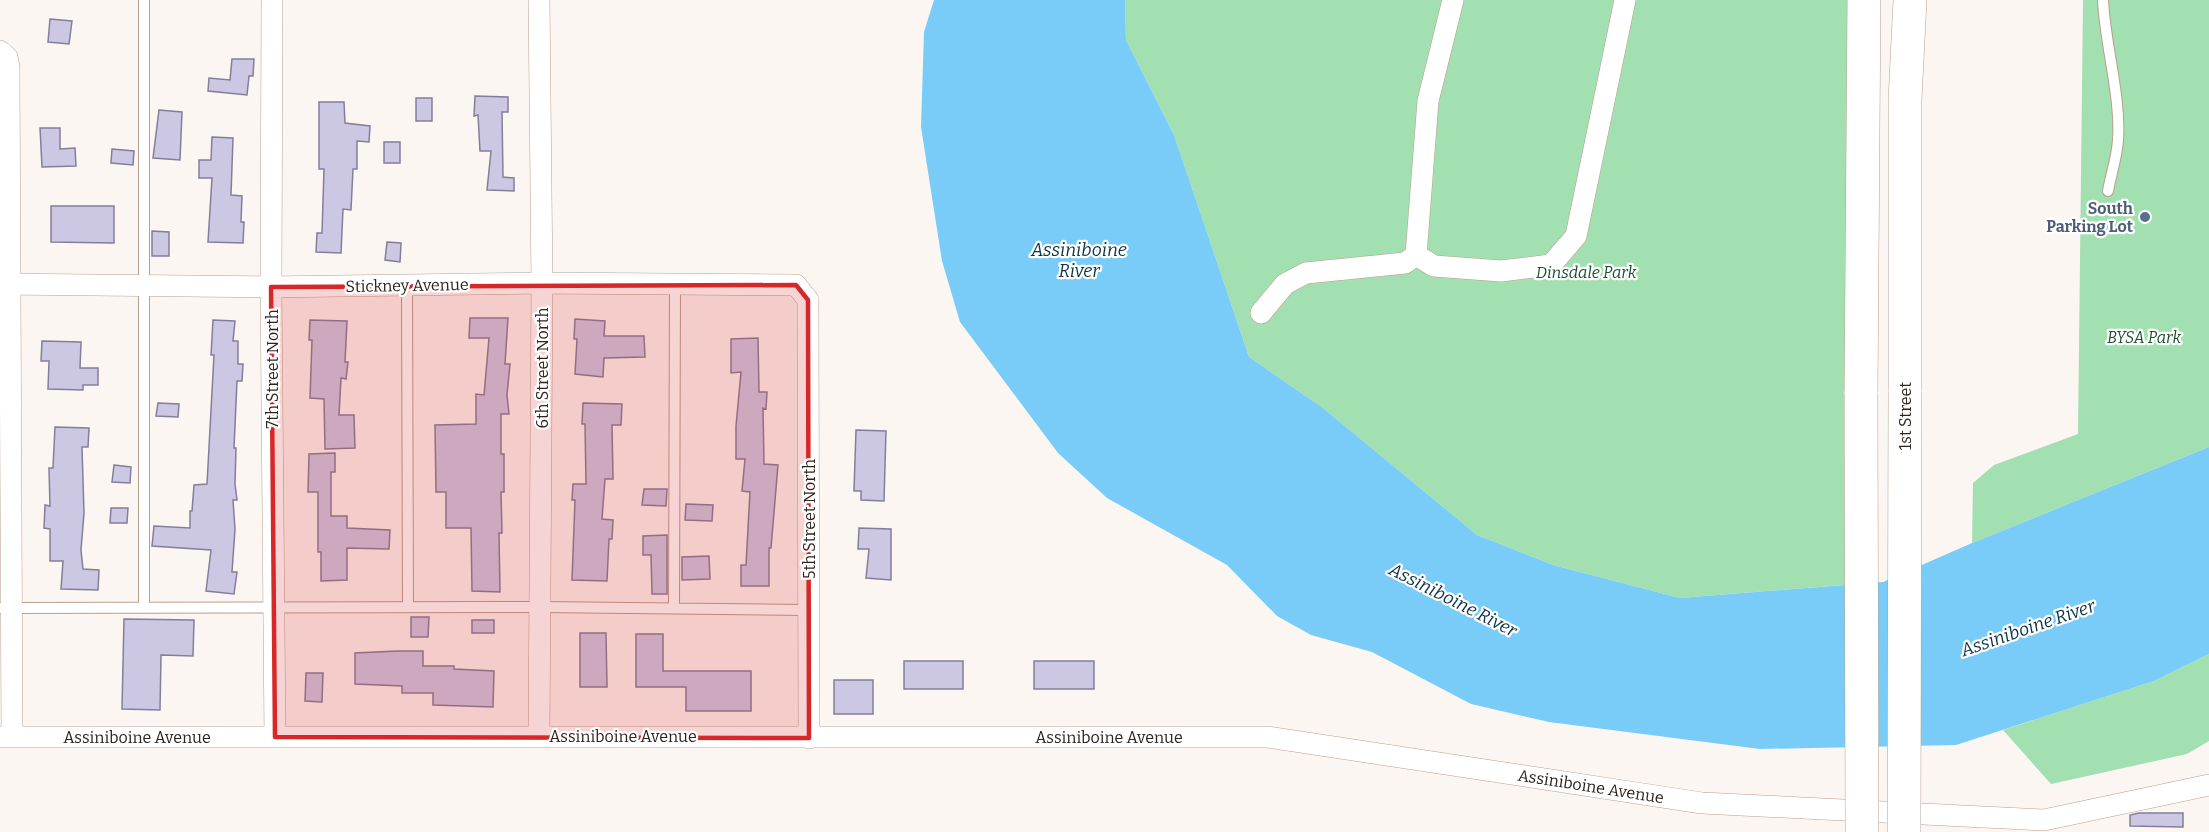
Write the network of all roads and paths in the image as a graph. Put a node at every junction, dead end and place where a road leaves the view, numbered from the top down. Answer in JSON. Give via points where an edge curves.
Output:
{"nodes":[{"id":1,"x":144,"y":0,"type":"edge"},
{"id":2,"x":272,"y":0,"type":"edge"},
{"id":3,"x":539,"y":0,"type":"edge"},
{"id":4,"x":1453,"y":0,"type":"edge"},
{"id":5,"x":1625,"y":0,"type":"edge"},
{"id":6,"x":1864,"y":0,"type":"edge"},
{"id":7,"x":1910,"y":0,"type":"edge"},
{"id":8,"x":2103,"y":0,"type":"edge"},
{"id":9,"x":0,"y":51,"type":"edge"},
{"id":10,"x":2108,"y":191,"type":"dead end"},
{"id":11,"x":1416,"y":255,"type":"junction"},
{"id":12,"x":542,"y":283,"type":"junction"},
{"id":13,"x":6,"y":284,"type":"edge"},
{"id":14,"x":675,"y":284,"type":"junction"},
{"id":15,"x":407,"y":285,"type":"junction"},
{"id":16,"x":143,"y":286,"type":"junction"},
{"id":17,"x":271,"y":287,"type":"junction"},
{"id":18,"x":808,"y":300,"type":"joint"},
{"id":19,"x":1261,"y":313,"type":"dead end"},
{"id":20,"x":274,"y":607,"type":"junction"},
{"id":21,"x":408,"y":607,"type":"junction"},
{"id":22,"x":540,"y":607,"type":"junction"},
{"id":23,"x":6,"y":608,"type":"edge"},
{"id":24,"x":144,"y":608,"type":"junction"},
{"id":25,"x":674,"y":608,"type":"junction"},
{"id":26,"x":809,"y":610,"type":"junction"},
{"id":27,"x":539,"y":736,"type":"junction"},
{"id":28,"x":6,"y":737,"type":"edge"},
{"id":29,"x":275,"y":737,"type":"junction"},
{"id":30,"x":809,"y":738,"type":"junction"},
{"id":31,"x":2209,"y":785,"type":"edge"},
{"id":32,"x":1862,"y":832,"type":"edge"},
{"id":33,"x":1904,"y":832,"type":"edge"}],
"edges":[{"from":1,"to":16,"type":"lane"},
{"from":2,"to":17,"type":"street","name":"7th Street North"},
{"from":3,"to":12,"type":"street","name":"6th Street North"},
{"from":4,"to":11,"type":"street","via":[[1428,101]]},
{"from":5,"to":11,"type":"street","via":[[1576,236],[1551,265],[1501,271],[1434,266]]},
{"from":6,"to":32,"type":"main road","bridge":true},
{"from":7,"to":33,"type":"main road","name":"1st Street","bridge":true,"via":[[1905,100]]},
{"from":8,"to":10,"type":"lane","via":[[2118,140]]},
{"from":9,"to":13,"type":"street","via":[[7,57],[9,67]]},
{"from":11,"to":19,"type":"street","via":[[1405,263],[1306,273],[1286,284]]},
{"from":12,"to":14,"type":"street","name":"Stickney Avenue"},
{"from":12,"to":15,"type":"street","name":"Stickney Avenue"},
{"from":12,"to":22,"type":"street","name":"6th Street North"},
{"from":13,"to":16,"type":"street","name":"Stickney Avenue"},
{"from":13,"to":23,"type":"street"},
{"from":14,"to":18,"type":"street","name":"Stickney Avenue","via":[[795,285]]},
{"from":14,"to":25,"type":"lane"},
{"from":15,"to":17,"type":"street","name":"Stickney Avenue"},
{"from":15,"to":21,"type":"lane"},
{"from":16,"to":17,"type":"street","name":"Stickney Avenue"},
{"from":16,"to":24,"type":"lane"},
{"from":17,"to":20,"type":"street","name":"7th Street North"},
{"from":18,"to":26,"type":"street","name":"5th Street North"},
{"from":20,"to":21,"type":"lane"},
{"from":20,"to":24,"type":"lane"},
{"from":20,"to":29,"type":"street","name":"7th Street North"},
{"from":21,"to":22,"type":"lane"},
{"from":22,"to":25,"type":"lane"},
{"from":22,"to":27,"type":"street","name":"6th Street North"},
{"from":23,"to":24,"type":"lane"},
{"from":23,"to":28,"type":"street"},
{"from":25,"to":26,"type":"lane"},
{"from":26,"to":30,"type":"street","name":"5th Street North"},
{"from":27,"to":29,"type":"street","name":"Assiniboine Avenue"},
{"from":27,"to":30,"type":"street","name":"Assiniboine Avenue"},
{"from":28,"to":29,"type":"street","name":"Assiniboine Avenue"},
{"from":30,"to":31,"type":"street","name":"Assiniboine Avenue","via":[[1268,737],[1702,803],[2043,820]]}]}
